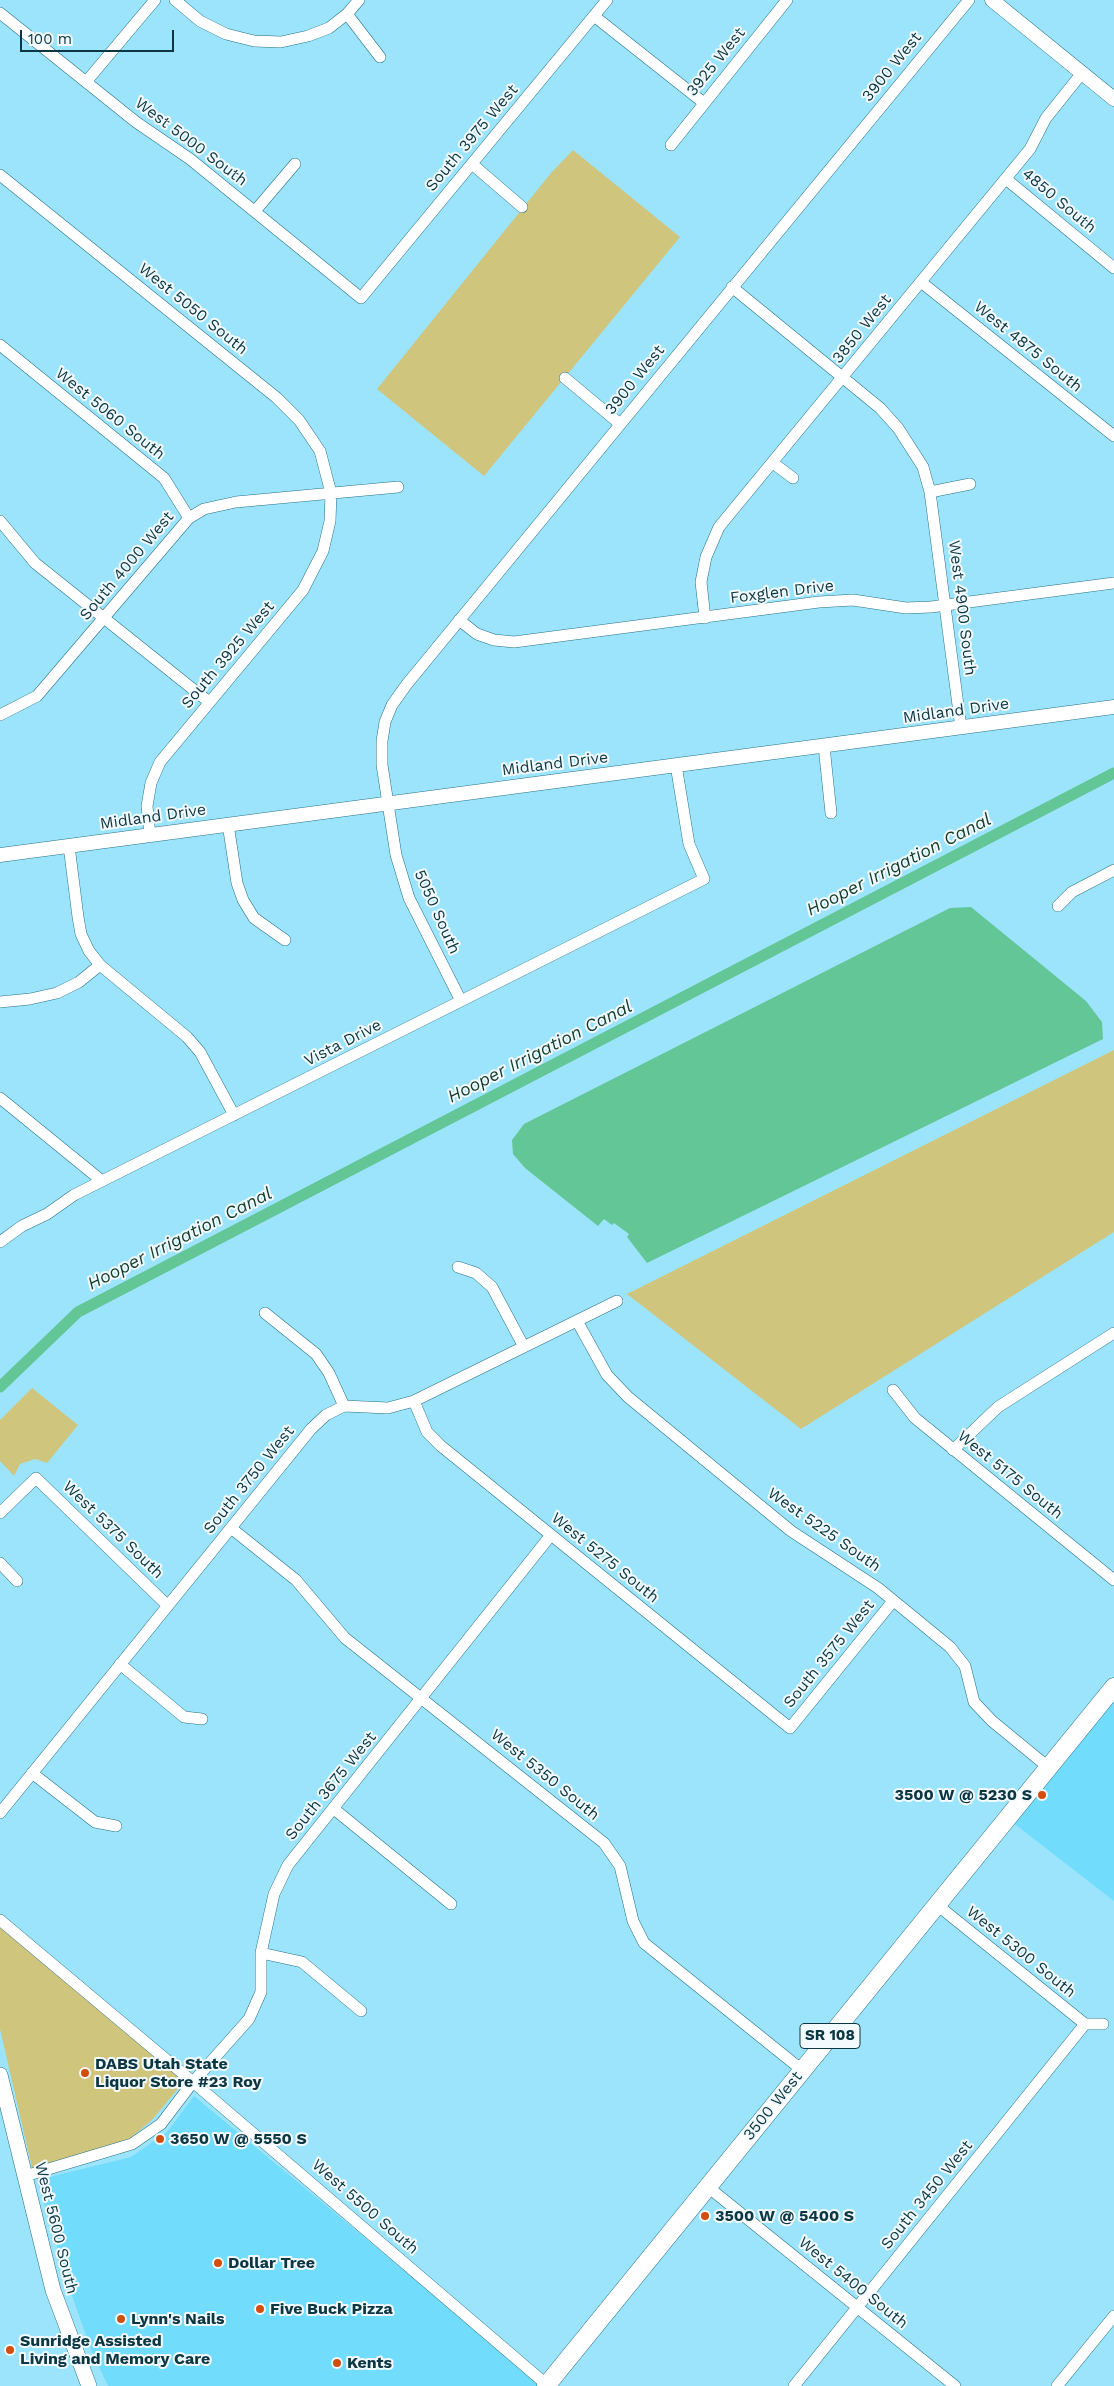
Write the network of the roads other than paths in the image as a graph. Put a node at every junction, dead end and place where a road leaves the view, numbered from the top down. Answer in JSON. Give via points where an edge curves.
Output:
{"nodes":[{"id":1,"x":154,"y":0,"type":"edge"},
{"id":2,"x":175,"y":0,"type":"edge"},
{"id":3,"x":359,"y":0,"type":"edge"},
{"id":4,"x":607,"y":0,"type":"edge"},
{"id":5,"x":787,"y":0,"type":"edge"},
{"id":6,"x":969,"y":0,"type":"edge"},
{"id":7,"x":992,"y":0,"type":"edge"},
{"id":8,"x":0,"y":13,"type":"edge"},
{"id":9,"x":347,"y":14,"type":"junction"},
{"id":10,"x":594,"y":16,"type":"junction"},
{"id":11,"x":380,"y":57,"type":"dead end"},
{"id":12,"x":1082,"y":73,"type":"junction"},
{"id":13,"x":86,"y":82,"type":"junction"},
{"id":14,"x":1114,"y":99,"type":"edge"},
{"id":15,"x":704,"y":103,"type":"junction"},
{"id":16,"x":670,"y":145,"type":"dead end"},
{"id":17,"x":295,"y":164,"type":"dead end"},
{"id":18,"x":472,"y":164,"type":"junction"},
{"id":19,"x":0,"y":175,"type":"edge"},
{"id":20,"x":1006,"y":179,"type":"junction"},
{"id":21,"x":522,"y":207,"type":"dead end"},
{"id":22,"x":255,"y":211,"type":"junction"},
{"id":23,"x":1114,"y":268,"type":"edge"},
{"id":24,"x":921,"y":282,"type":"junction"},
{"id":25,"x":732,"y":287,"type":"junction"},
{"id":26,"x":361,"y":298,"type":"joint"},
{"id":27,"x":0,"y":345,"type":"edge"},
{"id":28,"x":565,"y":378,"type":"dead end"},
{"id":29,"x":842,"y":378,"type":"junction"},
{"id":30,"x":620,"y":424,"type":"junction"},
{"id":31,"x":1114,"y":436,"type":"edge"},
{"id":32,"x":773,"y":463,"type":"junction"},
{"id":33,"x":793,"y":478,"type":"dead end"},
{"id":34,"x":970,"y":484,"type":"dead end"},
{"id":35,"x":398,"y":487,"type":"dead end"},
{"id":36,"x":930,"y":492,"type":"junction"},
{"id":37,"x":331,"y":493,"type":"junction"},
{"id":38,"x":188,"y":518,"type":"junction"},
{"id":39,"x":0,"y":521,"type":"edge"},
{"id":40,"x":1114,"y":583,"type":"edge"},
{"id":41,"x":945,"y":606,"type":"junction"},
{"id":42,"x":104,"y":618,"type":"junction"},
{"id":43,"x":705,"y":618,"type":"junction"},
{"id":44,"x":459,"y":620,"type":"junction"},
{"id":45,"x":209,"y":702,"type":"junction"},
{"id":46,"x":1114,"y":707,"type":"edge"},
{"id":47,"x":0,"y":715,"type":"edge"},
{"id":48,"x":961,"y":728,"type":"junction"},
{"id":49,"x":824,"y":746,"type":"junction"},
{"id":50,"x":676,"y":766,"type":"junction"},
{"id":51,"x":389,"y":803,"type":"junction"},
{"id":52,"x":831,"y":813,"type":"dead end"},
{"id":53,"x":228,"y":824,"type":"junction"},
{"id":54,"x":150,"y":835,"type":"junction"},
{"id":55,"x":69,"y":846,"type":"junction"},
{"id":56,"x":0,"y":855,"type":"edge"},
{"id":57,"x":1114,"y":870,"type":"edge"},
{"id":58,"x":1058,"y":906,"type":"dead end"},
{"id":59,"x":285,"y":940,"type":"dead end"},
{"id":60,"x":100,"y":965,"type":"junction"},
{"id":61,"x":461,"y":1001,"type":"junction"},
{"id":62,"x":0,"y":1002,"type":"edge"},
{"id":63,"x":0,"y":1098,"type":"edge"},
{"id":64,"x":234,"y":1115,"type":"junction"},
{"id":65,"x":102,"y":1181,"type":"junction"},
{"id":66,"x":0,"y":1242,"type":"edge"},
{"id":67,"x":458,"y":1267,"type":"dead end"},
{"id":68,"x":617,"y":1301,"type":"dead end"},
{"id":69,"x":265,"y":1313,"type":"dead end"},
{"id":70,"x":577,"y":1321,"type":"junction"},
{"id":71,"x":1114,"y":1333,"type":"edge"},
{"id":72,"x":524,"y":1347,"type":"junction"},
{"id":73,"x":893,"y":1390,"type":"dead end"},
{"id":74,"x":414,"y":1401,"type":"junction"},
{"id":75,"x":344,"y":1406,"type":"junction"},
{"id":76,"x":954,"y":1450,"type":"junction"},
{"id":77,"x":0,"y":1513,"type":"edge"},
{"id":78,"x":231,"y":1528,"type":"junction"},
{"id":79,"x":551,"y":1535,"type":"junction"},
{"id":80,"x":0,"y":1563,"type":"edge"},
{"id":81,"x":17,"y":1580,"type":"dead end"},
{"id":82,"x":1114,"y":1580,"type":"edge"},
{"id":83,"x":893,"y":1601,"type":"junction"},
{"id":84,"x":168,"y":1606,"type":"junction"},
{"id":85,"x":120,"y":1664,"type":"junction"},
{"id":86,"x":1113,"y":1691,"type":"edge"},
{"id":87,"x":422,"y":1697,"type":"junction"},
{"id":88,"x":202,"y":1718,"type":"dead end"},
{"id":89,"x":790,"y":1728,"type":"joint"},
{"id":90,"x":1048,"y":1767,"type":"junction"},
{"id":91,"x":32,"y":1773,"type":"junction"},
{"id":92,"x":334,"y":1808,"type":"junction"},
{"id":93,"x":0,"y":1813,"type":"edge"},
{"id":94,"x":116,"y":1826,"type":"dead end"},
{"id":95,"x":451,"y":1904,"type":"dead end"},
{"id":96,"x":936,"y":1904,"type":"junction"},
{"id":97,"x":0,"y":1920,"type":"edge"},
{"id":98,"x":261,"y":1953,"type":"junction"},
{"id":99,"x":361,"y":2011,"type":"dead end"},
{"id":100,"x":1086,"y":2024,"type":"junction"},
{"id":101,"x":1103,"y":2024,"type":"dead end"},
{"id":102,"x":802,"y":2070,"type":"junction"},
{"id":103,"x":0,"y":2075,"type":"edge"},
{"id":104,"x":193,"y":2082,"type":"junction"},
{"id":105,"x":25,"y":2176,"type":"junction"},
{"id":106,"x":708,"y":2186,"type":"junction"},
{"id":107,"x":858,"y":2307,"type":"junction"},
{"id":108,"x":1114,"y":2316,"type":"edge"},
{"id":109,"x":89,"y":2386,"type":"edge"},
{"id":110,"x":546,"y":2386,"type":"edge"},
{"id":111,"x":794,"y":2386,"type":"edge"},
{"id":112,"x":955,"y":2386,"type":"edge"},
{"id":113,"x":1057,"y":2386,"type":"edge"}],
"edges":[{"from":1,"to":13,"type":"street"},
{"from":2,"to":9,"type":"street","via":[[200,21],[226,34],[254,41],[281,42],[308,36],[329,28]]},
{"from":3,"to":9,"type":"street"},
{"from":4,"to":10,"type":"street","name":"South 3975 West"},
{"from":5,"to":15,"type":"street","name":"3925 West"},
{"from":6,"to":25,"type":"street","name":"3900 West"},
{"from":7,"to":12,"type":"street"},
{"from":8,"to":13,"type":"street","name":"West 5000 South"},
{"from":9,"to":11,"type":"street"},
{"from":10,"to":15,"type":"street"},
{"from":10,"to":18,"type":"street","name":"South 3975 West"},
{"from":12,"to":14,"type":"street"},
{"from":12,"to":20,"type":"street","name":"3850 West","via":[[1046,118],[1030,149]]},
{"from":13,"to":22,"type":"street","name":"West 5000 South"},
{"from":15,"to":16,"type":"street","name":"3925 West"},
{"from":17,"to":22,"type":"street"},
{"from":18,"to":21,"type":"street"},
{"from":18,"to":26,"type":"street","name":"South 3975 West"},
{"from":19,"to":37,"type":"street","name":"West 5050 South","via":[[277,398],[299,420],[320,451]]},
{"from":20,"to":23,"type":"street","name":"4850 South"},
{"from":20,"to":24,"type":"street","name":"3850 West"},
{"from":22,"to":26,"type":"street","name":"West 5000 South"},
{"from":24,"to":29,"type":"street","name":"3850 West"},
{"from":24,"to":31,"type":"street","name":"West 4875 South"},
{"from":25,"to":29,"type":"street","name":"West 4900 South"},
{"from":25,"to":30,"type":"street","name":"3900 West"},
{"from":27,"to":38,"type":"street","name":"West 5060 South","via":[[164,478]]},
{"from":28,"to":30,"type":"street"},
{"from":29,"to":32,"type":"street","name":"3850 West"},
{"from":29,"to":36,"type":"street","name":"West 4900 South","via":[[880,408],[898,428],[923,467]]},
{"from":30,"to":44,"type":"street","name":"3900 West"},
{"from":32,"to":33,"type":"street"},
{"from":32,"to":43,"type":"street","name":"3850 West","via":[[719,528],[706,557],[702,582]]},
{"from":34,"to":36,"type":"street"},
{"from":35,"to":37,"type":"street","name":"South 4000 West"},
{"from":36,"to":41,"type":"street","name":"West 4900 South"},
{"from":37,"to":38,"type":"street","name":"South 4000 West","via":[[236,502],[204,510]]},
{"from":37,"to":45,"type":"street","name":"South 3925 West","via":[[330,521],[322,551],[303,590]]},
{"from":38,"to":42,"type":"street","name":"South 4000 West"},
{"from":39,"to":42,"type":"street","via":[[35,563]]},
{"from":40,"to":41,"type":"street","name":"Foxglen Drive"},
{"from":41,"to":43,"type":"street","name":"Foxglen Drive","via":[[906,608],[853,600]]},
{"from":41,"to":48,"type":"street","name":"West 4900 South"},
{"from":42,"to":45,"type":"street"},
{"from":42,"to":47,"type":"street","name":"South 4000 West","via":[[37,696]]},
{"from":43,"to":44,"type":"street","name":"Foxglen Drive","via":[[514,642],[477,634]]},
{"from":44,"to":51,"type":"street","name":"3900 West","via":[[407,684],[385,722],[382,765]]},
{"from":45,"to":54,"type":"street","name":"South 3925 West","via":[[160,762],[151,783],[147,806]]},
{"from":46,"to":48,"type":"street","name":"Midland Drive"},
{"from":48,"to":49,"type":"street","name":"Midland Drive"},
{"from":49,"to":50,"type":"street","name":"Midland Drive"},
{"from":49,"to":52,"type":"street"},
{"from":50,"to":51,"type":"street","name":"Midland Drive"},
{"from":50,"to":61,"type":"street","name":"Vista Drive","via":[[689,844],[704,879]]},
{"from":51,"to":53,"type":"street","name":"Midland Drive"},
{"from":51,"to":61,"type":"street","name":"5050 South","via":[[396,855],[409,898]]},
{"from":53,"to":54,"type":"street","name":"Midland Drive"},
{"from":53,"to":59,"type":"street","via":[[237,883],[243,900],[254,918]]},
{"from":54,"to":55,"type":"street","name":"Midland Drive"},
{"from":55,"to":56,"type":"street","name":"Midland Drive"},
{"from":55,"to":60,"type":"street","via":[[81,934]]},
{"from":57,"to":58,"type":"street","via":[[1072,892]]},
{"from":60,"to":62,"type":"street","via":[[79,982],[57,993],[30,1000]]},
{"from":60,"to":64,"type":"street","via":[[187,1037],[200,1052]]},
{"from":61,"to":64,"type":"street","name":"Vista Drive"},
{"from":63,"to":65,"type":"street"},
{"from":64,"to":65,"type":"street","name":"Vista Drive"},
{"from":65,"to":66,"type":"street","name":"Vista Drive"},
{"from":67,"to":72,"type":"street","via":[[476,1273],[492,1287]]},
{"from":68,"to":70,"type":"street"},
{"from":69,"to":75,"type":"street","via":[[316,1354]]},
{"from":70,"to":72,"type":"street"},
{"from":70,"to":83,"type":"street","name":"West 5225 South","via":[[607,1375],[628,1397],[791,1531]]},
{"from":71,"to":76,"type":"street","via":[[998,1407]]},
{"from":72,"to":74,"type":"street"},
{"from":73,"to":76,"type":"street","name":"West 5175 South","via":[[915,1418]]},
{"from":74,"to":75,"type":"street","via":[[388,1408]]},
{"from":74,"to":79,"type":"street","name":"West 5275 South","via":[[427,1432],[441,1446]]},
{"from":75,"to":78,"type":"street","name":"South 3750 West","via":[[326,1415],[311,1430]]},
{"from":76,"to":82,"type":"street","name":"West 5175 South"},
{"from":77,"to":84,"type":"street","name":"West 5375 South","via":[[36,1478]]},
{"from":78,"to":84,"type":"street","name":"South 3750 West"},
{"from":78,"to":87,"type":"street","name":"West 5350 South","via":[[296,1580],[346,1638]]},
{"from":79,"to":87,"type":"street","name":"South 3675 West"},
{"from":79,"to":89,"type":"street","name":"West 5275 South"},
{"from":80,"to":81,"type":"street"},
{"from":83,"to":89,"type":"street","name":"South 3575 West"},
{"from":83,"to":90,"type":"street","name":"West 5225 South","via":[[950,1646],[964,1666],[974,1702]]},
{"from":84,"to":85,"type":"street","name":"South 3750 West"},
{"from":85,"to":88,"type":"street","via":[[184,1717]]},
{"from":85,"to":91,"type":"street","name":"South 3750 West"},
{"from":86,"to":90,"type":"main road","name":"3500 West","number":"SR 108"},
{"from":87,"to":92,"type":"street","name":"South 3675 West"},
{"from":87,"to":102,"type":"street","name":"West 5350 South","via":[[604,1843],[620,1866],[633,1921],[644,1943]]},
{"from":90,"to":96,"type":"main road","name":"3500 West","number":"SR 108"},
{"from":91,"to":93,"type":"street","name":"South 3750 West"},
{"from":91,"to":94,"type":"street","via":[[95,1822]]},
{"from":92,"to":95,"type":"street"},
{"from":92,"to":98,"type":"street","name":"South 3675 West","via":[[288,1866],[277,1887]]},
{"from":96,"to":100,"type":"street","name":"West 5300 South"},
{"from":96,"to":102,"type":"main road","name":"3500 West","number":"SR 108"},
{"from":97,"to":104,"type":"street","name":"West 5500 South"},
{"from":98,"to":99,"type":"street","via":[[302,1962]]},
{"from":98,"to":104,"type":"street","name":"South 3675 West","via":[[261,1992],[250,2019]]},
{"from":100,"to":101,"type":"street"},
{"from":100,"to":107,"type":"street","name":"South 3450 West"},
{"from":102,"to":106,"type":"main road","name":"3500 West","number":"SR 108"},
{"from":103,"to":105,"type":"main road","name":"West 5600 South"},
{"from":104,"to":105,"type":"street","name":"South 3675 West","via":[[161,2124],[132,2144]]},
{"from":104,"to":110,"type":"street","name":"West 5500 South"},
{"from":105,"to":109,"type":"main road","name":"West 5600 South","via":[[53,2290]]},
{"from":106,"to":107,"type":"street","name":"West 5400 South"},
{"from":106,"to":110,"type":"main road","name":"3500 West","number":"SR 108"},
{"from":107,"to":111,"type":"street","name":"South 3450 West"},
{"from":107,"to":112,"type":"street","name":"West 5400 South"},
{"from":108,"to":113,"type":"street"}]}
